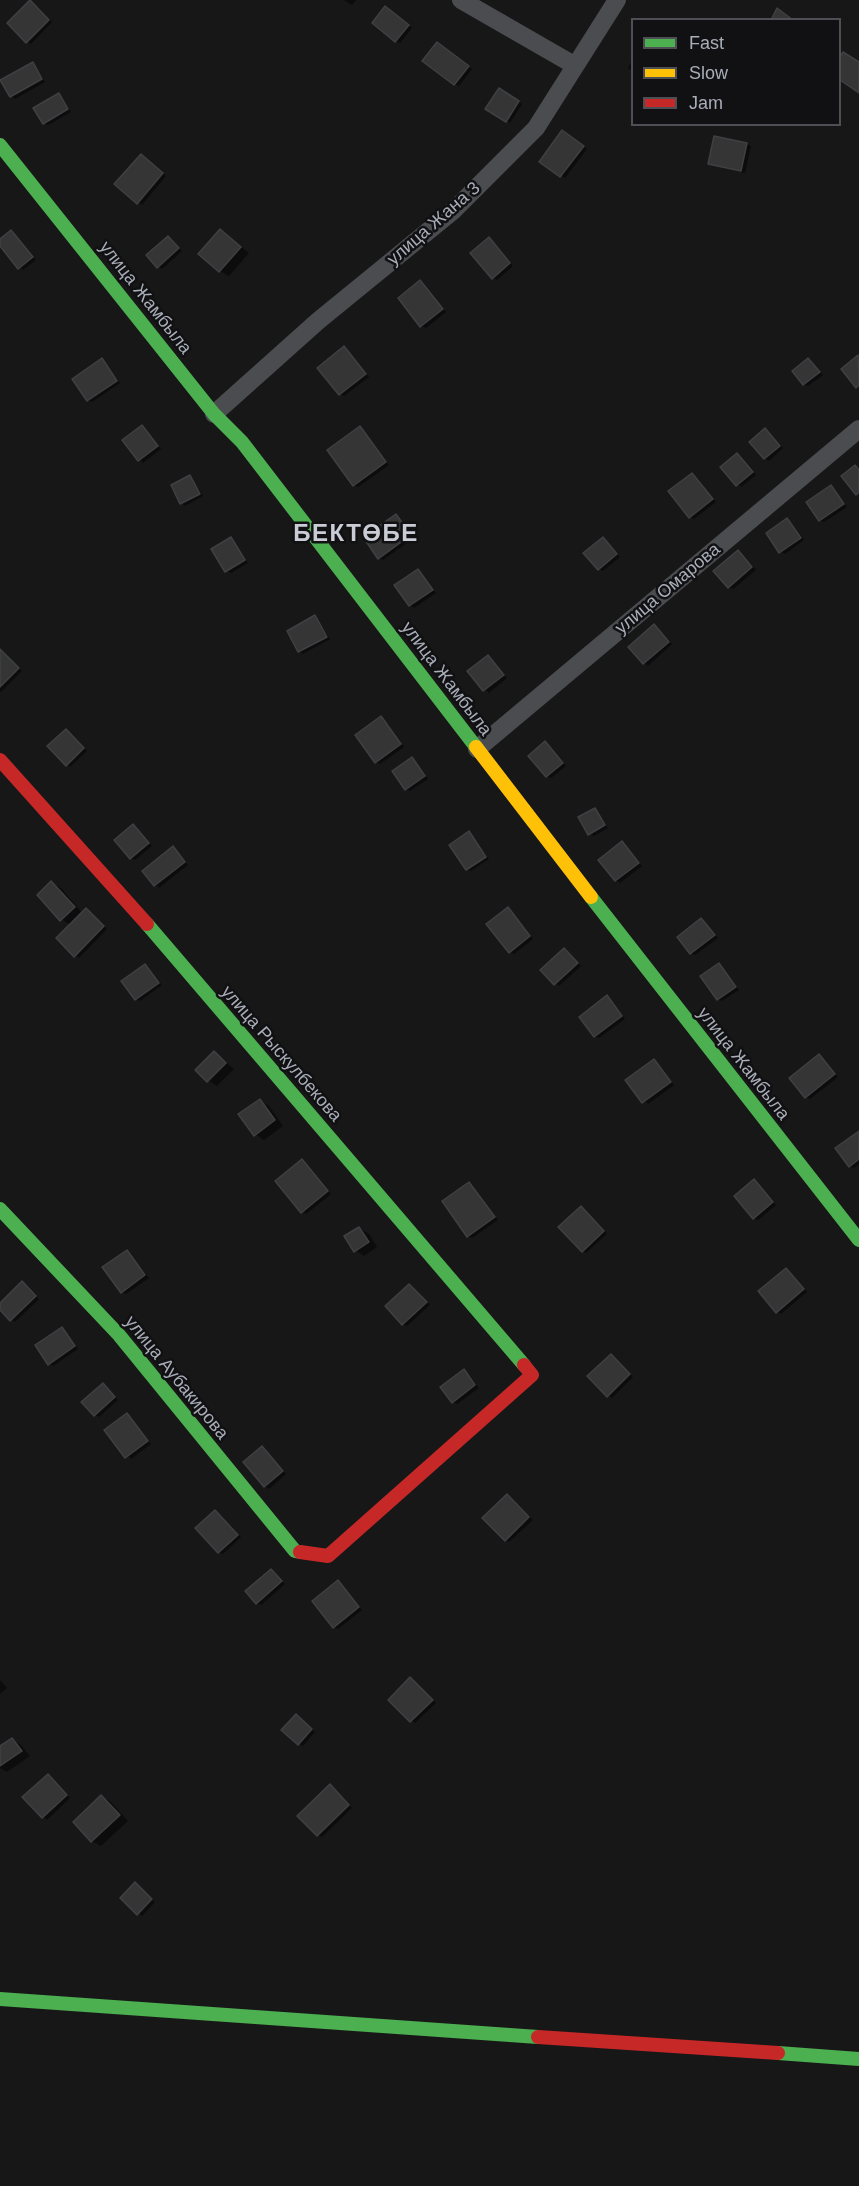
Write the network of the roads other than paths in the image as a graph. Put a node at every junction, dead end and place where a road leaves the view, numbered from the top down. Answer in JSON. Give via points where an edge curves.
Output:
{"nodes":[{"id":1,"x":461,"y":0,"type":"edge"},
{"id":2,"x":617,"y":0,"type":"edge"},
{"id":3,"x":574,"y":65,"type":"junction"},
{"id":4,"x":0,"y":145,"type":"edge"},
{"id":5,"x":214,"y":414,"type":"junction"},
{"id":6,"x":859,"y":429,"type":"edge"},
{"id":7,"x":477,"y":749,"type":"junction"},
{"id":8,"x":0,"y":760,"type":"edge"},
{"id":9,"x":0,"y":1209,"type":"edge"},
{"id":10,"x":859,"y":1240,"type":"edge"},
{"id":11,"x":328,"y":1556,"type":"joint"},
{"id":12,"x":0,"y":1999,"type":"edge"},
{"id":13,"x":859,"y":2060,"type":"edge"}],
"edges":[{"from":1,"to":3,"type":"street"},
{"from":2,"to":3,"type":"street","name":"улица Жана 3"},
{"from":3,"to":5,"type":"street","name":"улица Жана 3","via":[[536,128],[454,210],[318,321]]},
{"from":4,"to":5,"type":"street","name":"улица Жамбыла"},
{"from":5,"to":7,"type":"street","name":"улица Жамбыла","via":[[242,442]]},
{"from":6,"to":7,"type":"street","name":"улица Омарова"},
{"from":7,"to":10,"type":"street","name":"улица Жамбыла"},
{"from":8,"to":11,"type":"street","name":"улица Рыскулбекова","via":[[151,929],[532,1375]]},
{"from":9,"to":11,"type":"street","name":"улица Аубакирова","via":[[119,1335],[295,1551]]},
{"from":12,"to":13,"type":"street"}]}
